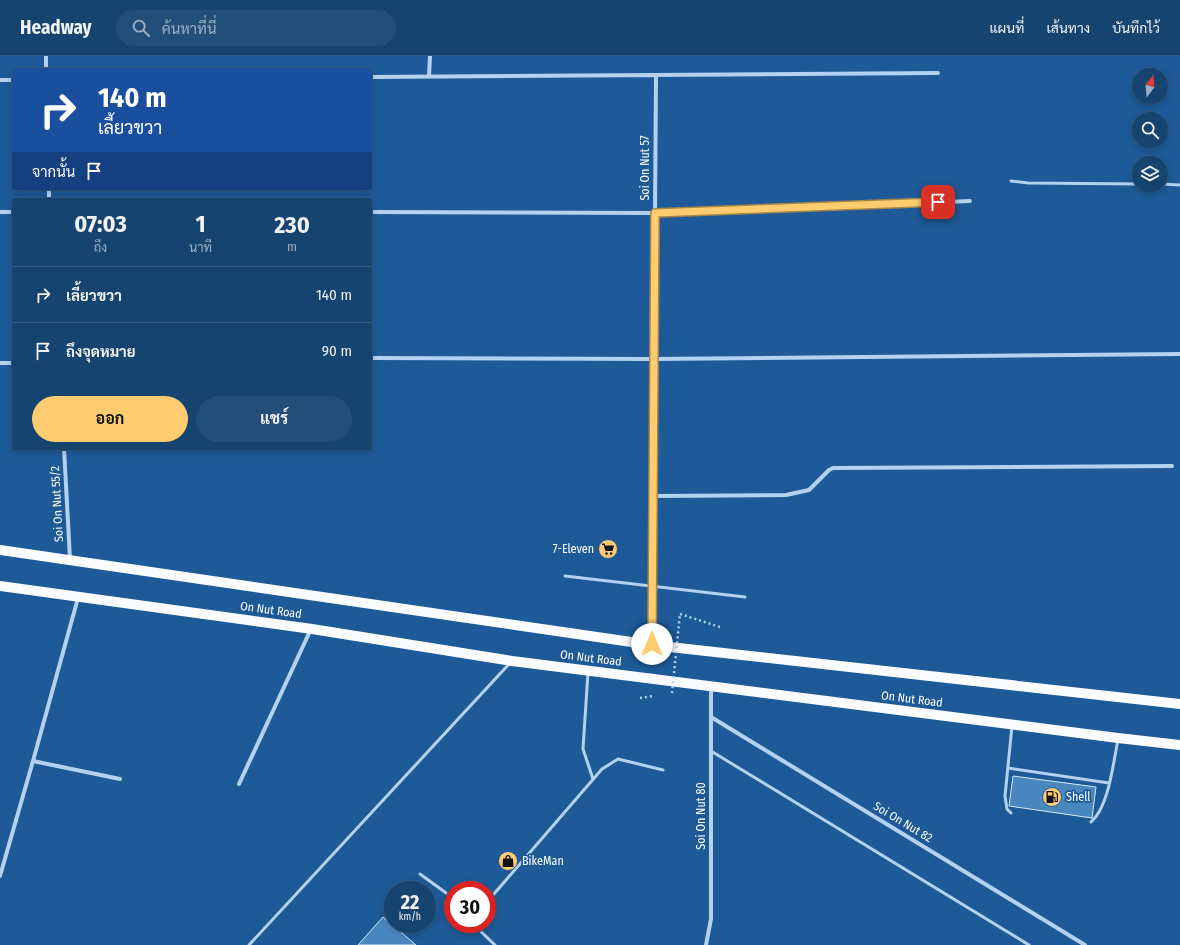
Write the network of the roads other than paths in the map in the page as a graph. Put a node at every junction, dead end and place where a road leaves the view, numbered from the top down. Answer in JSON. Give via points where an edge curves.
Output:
{"nodes":[{"id":1,"x":46,"y":56,"type":"edge"},
{"id":2,"x":430,"y":56,"type":"edge"},
{"id":3,"x":46,"y":68,"type":"edge"},
{"id":4,"x":938,"y":73,"type":"dead end"},
{"id":5,"x":656,"y":74,"type":"junction"},
{"id":6,"x":372,"y":76,"type":"edge"},
{"id":7,"x":429,"y":76,"type":"junction"},
{"id":8,"x":0,"y":80,"type":"edge"},
{"id":9,"x":12,"y":80,"type":"edge"},
{"id":10,"x":1011,"y":181,"type":"dead end"},
{"id":11,"x":1132,"y":184,"type":"edge"},
{"id":12,"x":1168,"y":184,"type":"edge"},
{"id":13,"x":1180,"y":185,"type":"edge"},
{"id":14,"x":970,"y":201,"type":"dead end"},
{"id":15,"x":0,"y":212,"type":"edge"},
{"id":16,"x":12,"y":212,"type":"edge"},
{"id":17,"x":372,"y":212,"type":"edge"},
{"id":18,"x":655,"y":213,"type":"junction"},
{"id":19,"x":1180,"y":354,"type":"edge"},
{"id":20,"x":372,"y":358,"type":"edge"},
{"id":21,"x":654,"y":359,"type":"junction"},
{"id":22,"x":0,"y":363,"type":"edge"},
{"id":23,"x":12,"y":363,"type":"edge"},
{"id":24,"x":64,"y":450,"type":"edge"},
{"id":25,"x":1172,"y":466,"type":"dead end"},
{"id":26,"x":653,"y":496,"type":"junction"},
{"id":27,"x":0,"y":550,"type":"edge"},
{"id":28,"x":70,"y":559,"type":"junction"},
{"id":29,"x":565,"y":576,"type":"dead end"},
{"id":30,"x":653,"y":585,"type":"junction"},
{"id":31,"x":0,"y":586,"type":"edge"},
{"id":32,"x":78,"y":595,"type":"junction"},
{"id":33,"x":745,"y":597,"type":"dead end"},
{"id":34,"x":312,"y":629,"type":"junction"},
{"id":35,"x":652,"y":644,"type":"junction"},
{"id":36,"x":512,"y":661,"type":"junction"},
{"id":37,"x":588,"y":670,"type":"junction"},
{"id":38,"x":711,"y":687,"type":"junction"},
{"id":39,"x":1180,"y":704,"type":"edge"},
{"id":40,"x":711,"y":717,"type":"junction"},
{"id":41,"x":1012,"y":724,"type":"junction"},
{"id":42,"x":1118,"y":738,"type":"junction"},
{"id":43,"x":1180,"y":745,"type":"edge"},
{"id":44,"x":710,"y":751,"type":"junction"},
{"id":45,"x":33,"y":761,"type":"junction"},
{"id":46,"x":1008,"y":768,"type":"junction"},
{"id":47,"x":663,"y":770,"type":"dead end"},
{"id":48,"x":120,"y":779,"type":"dead end"},
{"id":49,"x":593,"y":780,"type":"junction"},
{"id":50,"x":1109,"y":783,"type":"junction"},
{"id":51,"x":239,"y":784,"type":"dead end"},
{"id":52,"x":1011,"y":813,"type":"dead end"},
{"id":53,"x":1091,"y":822,"type":"dead end"},
{"id":54,"x":420,"y":874,"type":"dead end"},
{"id":55,"x":0,"y":876,"type":"edge"},
{"id":56,"x":444,"y":891,"type":"edge"},
{"id":57,"x":496,"y":892,"type":"edge"},
{"id":58,"x":483,"y":933,"type":"edge"},
{"id":59,"x":248,"y":945,"type":"edge"},
{"id":60,"x":496,"y":945,"type":"edge"},
{"id":61,"x":706,"y":945,"type":"edge"},
{"id":62,"x":1029,"y":945,"type":"edge"},
{"id":63,"x":1085,"y":945,"type":"edge"}],
"edges":[{"from":1,"to":3,"type":"street"},
{"from":2,"to":7,"type":"street"},
{"from":4,"to":5,"type":"street"},
{"from":5,"to":7,"type":"street"},
{"from":5,"to":18,"type":"street","name":"Soi On Nut 57"},
{"from":6,"to":7,"type":"street"},
{"from":8,"to":9,"type":"street"},
{"from":10,"to":11,"type":"lane"},
{"from":12,"to":13,"type":"lane"},
{"from":14,"to":18,"type":"street"},
{"from":15,"to":16,"type":"street"},
{"from":17,"to":18,"type":"street"},
{"from":18,"to":21,"type":"street","name":"Soi On Nut 57"},
{"from":19,"to":21,"type":"street"},
{"from":20,"to":21,"type":"street"},
{"from":21,"to":26,"type":"street","name":"Soi On Nut 57"},
{"from":22,"to":23,"type":"street"},
{"from":24,"to":28,"type":"street","name":"Soi On Nut 55/2"},
{"from":25,"to":26,"type":"street","via":[[833,468],[809,490],[792,494]]},
{"from":26,"to":30,"type":"street","name":"Soi On Nut 57"},
{"from":27,"to":28,"type":"main road","name":"On Nut Road"},
{"from":28,"to":35,"type":"main road","name":"On Nut Road"},
{"from":29,"to":30,"type":"lane"},
{"from":30,"to":33,"type":"lane"},
{"from":30,"to":35,"type":"street","name":"Soi On Nut 57"},
{"from":31,"to":32,"type":"main road","name":"On Nut Road"},
{"from":32,"to":34,"type":"main road","name":"On Nut Road"},
{"from":32,"to":45,"type":"street"},
{"from":34,"to":36,"type":"main road","name":"On Nut Road"},
{"from":34,"to":51,"type":"street"},
{"from":35,"to":39,"type":"main road","name":"On Nut Road"},
{"from":36,"to":37,"type":"main road","name":"On Nut Road"},
{"from":36,"to":59,"type":"lane"},
{"from":37,"to":38,"type":"main road","name":"On Nut Road"},
{"from":37,"to":49,"type":"lane","via":[[583,749]]},
{"from":38,"to":40,"type":"street","name":"Soi On Nut 80"},
{"from":38,"to":41,"type":"main road","name":"On Nut Road"},
{"from":40,"to":44,"type":"street","name":"Soi On Nut 80"},
{"from":40,"to":63,"type":"street","name":"Soi On Nut 82"},
{"from":41,"to":42,"type":"main road","name":"On Nut Road"},
{"from":41,"to":46,"type":"lane"},
{"from":42,"to":43,"type":"main road","name":"On Nut Road"},
{"from":42,"to":50,"type":"lane"},
{"from":44,"to":61,"type":"street","name":"Soi On Nut 80","via":[[712,919]]},
{"from":44,"to":62,"type":"lane"},
{"from":45,"to":48,"type":"street"},
{"from":45,"to":55,"type":"street"},
{"from":46,"to":50,"type":"lane"},
{"from":46,"to":52,"type":"lane","via":[[1005,804]]},
{"from":47,"to":49,"type":"lane","via":[[618,759],[602,769]]},
{"from":49,"to":57,"type":"lane"},
{"from":50,"to":53,"type":"lane","via":[[1102,809]]},
{"from":54,"to":56,"type":"lane"},
{"from":58,"to":60,"type":"lane"}]}
